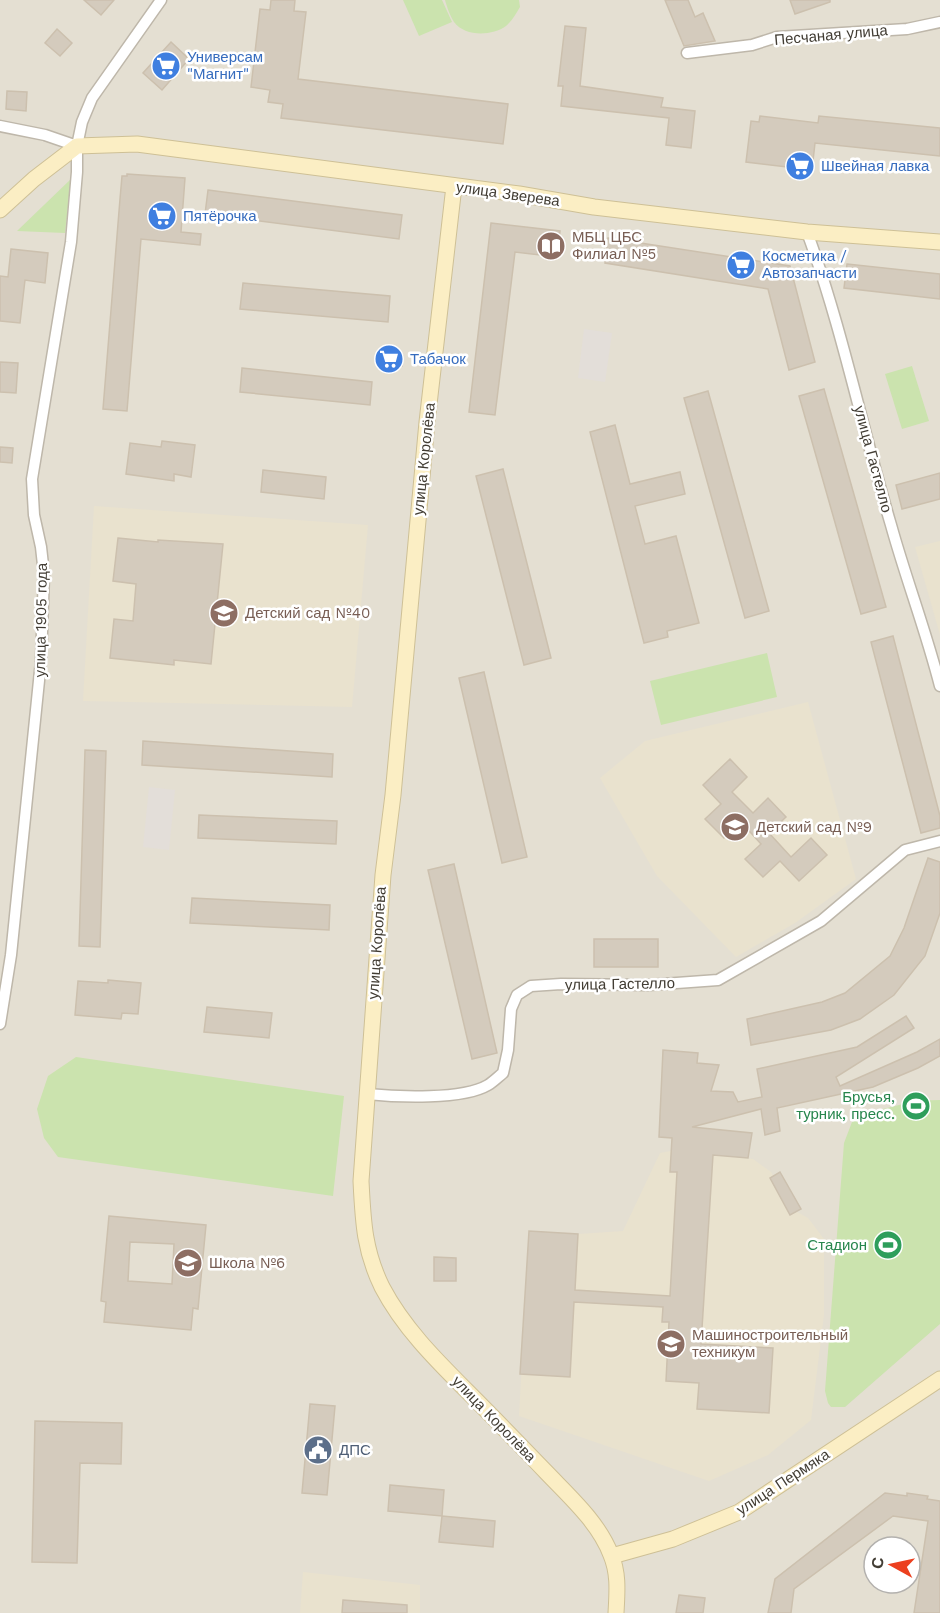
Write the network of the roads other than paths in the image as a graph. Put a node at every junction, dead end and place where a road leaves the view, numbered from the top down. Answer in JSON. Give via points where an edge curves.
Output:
{"nodes":[{"id":1,"x":161,"y":0,"type":"edge"},
{"id":2,"x":940,"y":22,"type":"edge"},
{"id":3,"x":687,"y":53,"type":"dead end"},
{"id":4,"x":0,"y":126,"type":"edge"},
{"id":5,"x":77,"y":146,"type":"junction"},
{"id":6,"x":454,"y":186,"type":"junction"},
{"id":7,"x":0,"y":210,"type":"edge"},
{"id":8,"x":807,"y":232,"type":"junction"},
{"id":9,"x":940,"y":242,"type":"edge"},
{"id":10,"x":940,"y":686,"type":"edge"},
{"id":11,"x":940,"y":841,"type":"edge"},
{"id":12,"x":0,"y":1024,"type":"edge"},
{"id":13,"x":367,"y":1094,"type":"junction"},
{"id":14,"x":940,"y":1379,"type":"edge"},
{"id":15,"x":612,"y":1556,"type":"junction"},
{"id":16,"x":616,"y":1613,"type":"edge"}],
"edges":[{"from":1,"to":5,"type":"street","name":"улица 1905 года","via":[[92,98]]},
{"from":2,"to":3,"type":"street","name":"Песчаная улица","via":[[907,29],[777,37],[752,45]]},
{"from":4,"to":5,"type":"street"},
{"from":5,"to":6,"type":"main road","name":"улица Зверева","via":[[137,144]]},
{"from":5,"to":7,"type":"main road"},
{"from":5,"to":12,"type":"street","name":"улица 1905 года","via":[[70,242],[32,479],[44,574],[41,661],[11,955]]},
{"from":6,"to":8,"type":"main road","name":"улица Зверева"},
{"from":6,"to":13,"type":"main road","name":"улица Королёва","via":[[383,875]]},
{"from":8,"to":9,"type":"main road","name":"улица Зверева"},
{"from":8,"to":10,"type":"street","name":"улица Гастелло"},
{"from":11,"to":13,"type":"street","name":"улица Гастелло","via":[[905,850],[821,921],[718,980],[531,986],[517,995],[511,1009],[503,1073],[488,1085],[463,1094]]},
{"from":13,"to":15,"type":"main road","name":"улица Королёва","via":[[361,1181],[363,1231],[383,1287],[432,1357],[565,1492],[598,1529]]},
{"from":14,"to":15,"type":"main road","name":"улица Пермяка","via":[[740,1512],[674,1539]]},
{"from":15,"to":16,"type":"main road","name":"улица Королёва"}]}
